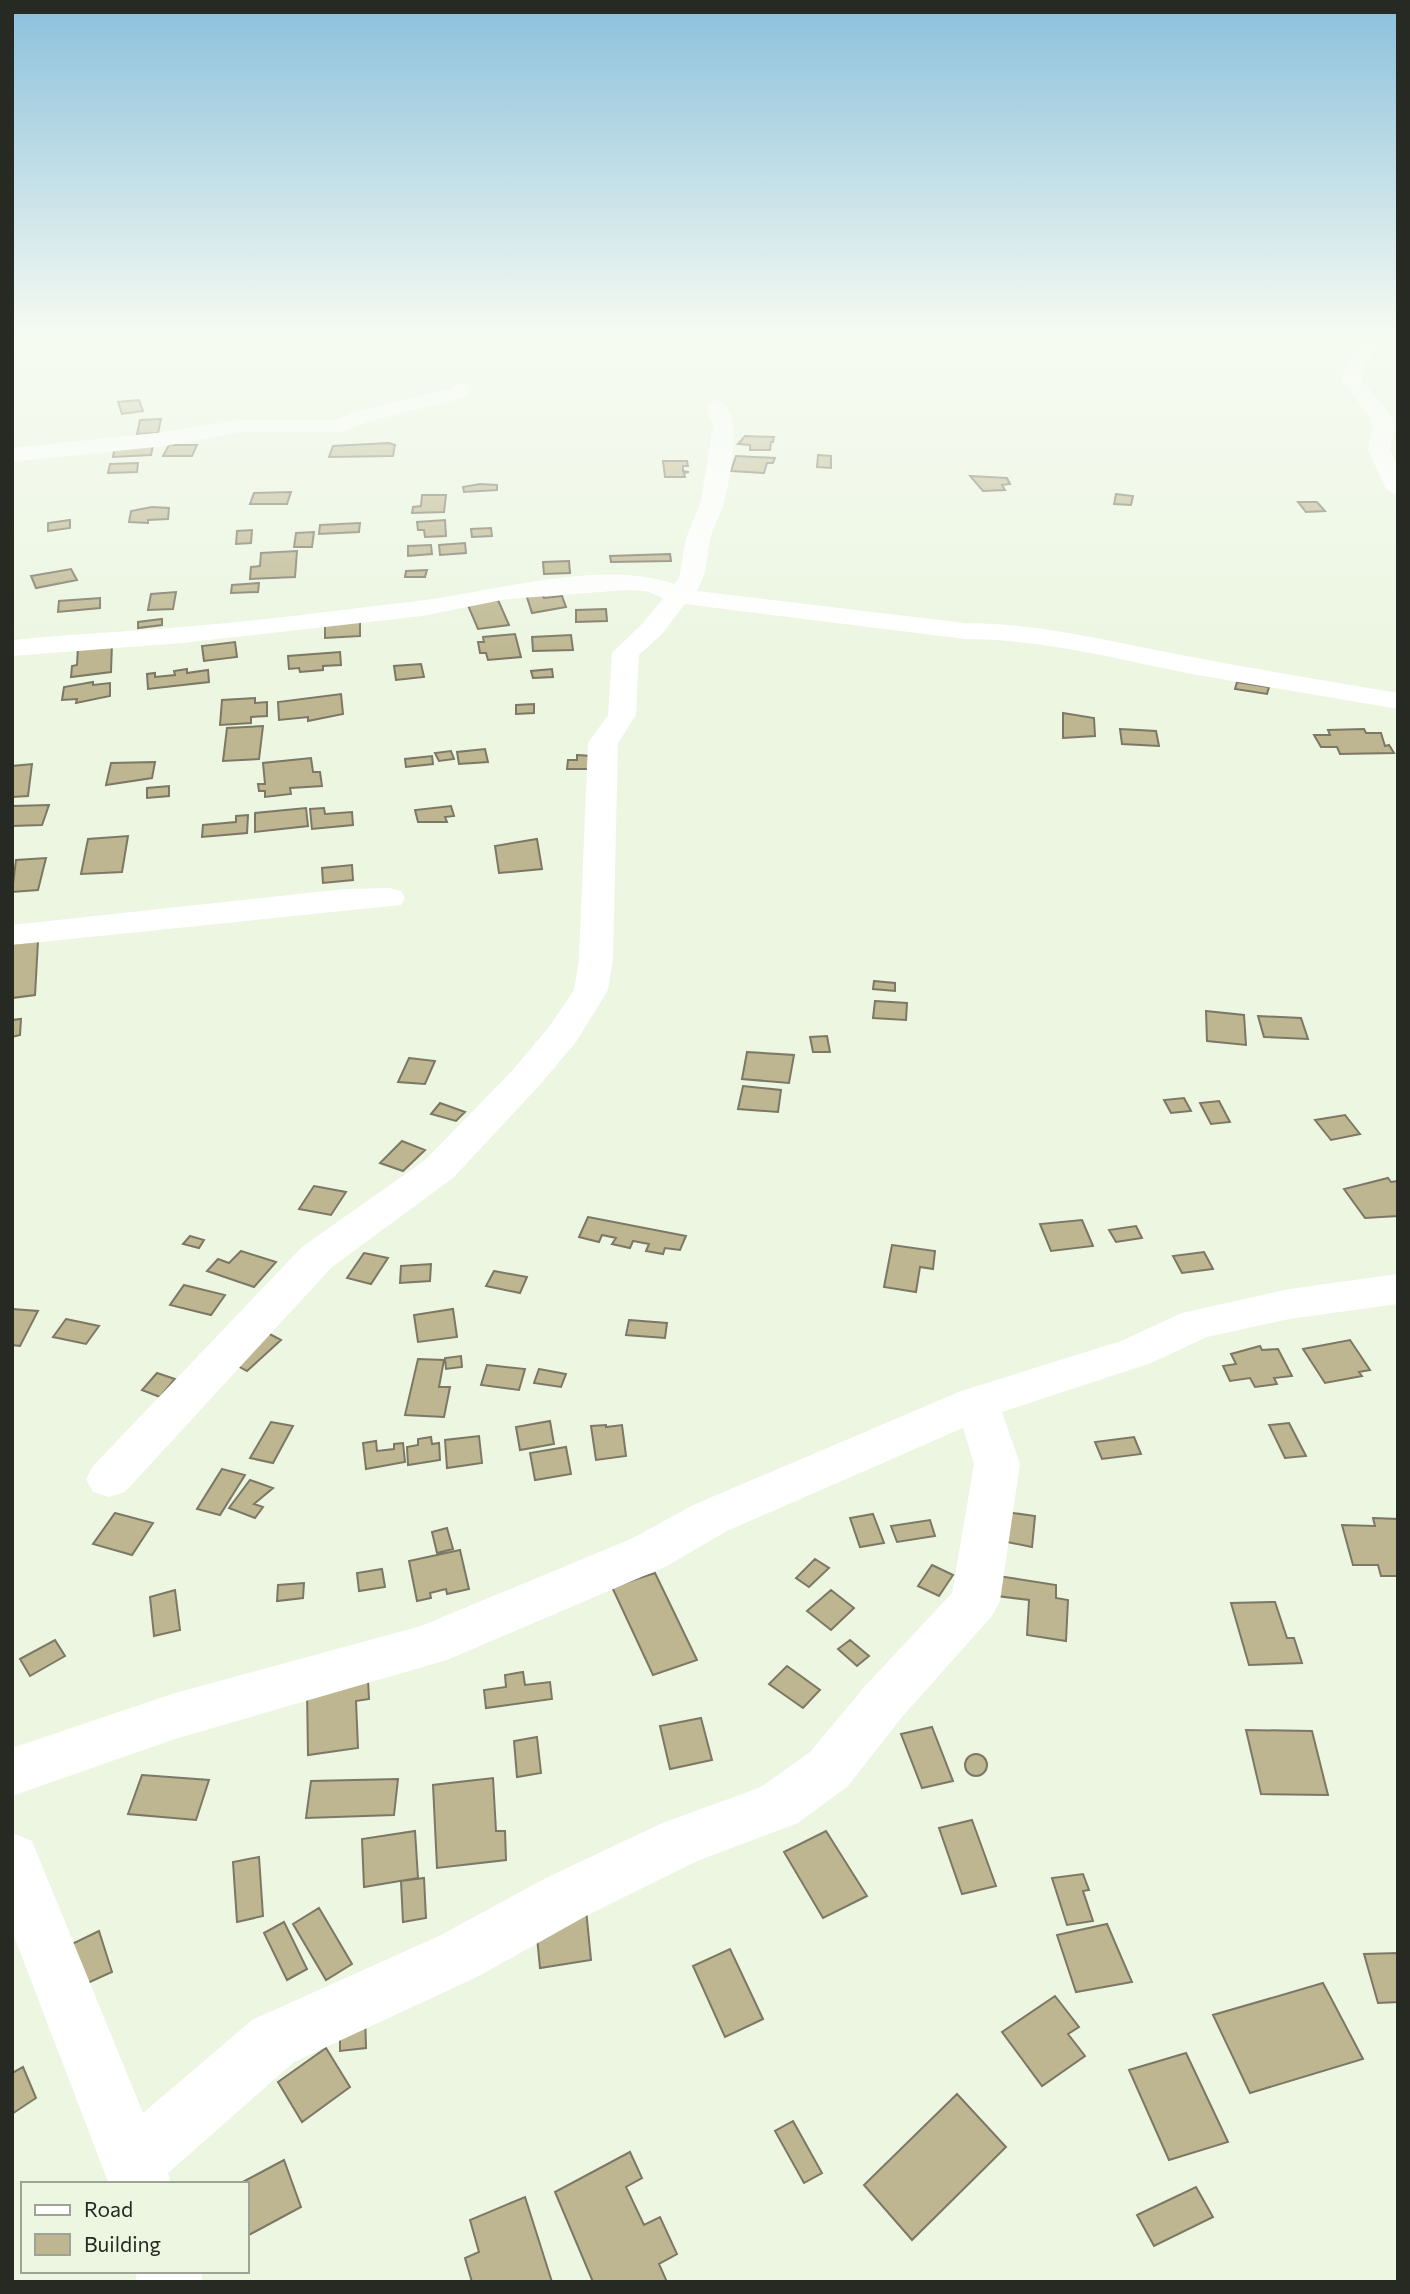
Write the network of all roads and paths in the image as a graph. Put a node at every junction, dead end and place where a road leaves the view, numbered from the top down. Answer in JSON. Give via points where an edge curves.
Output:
{"nodes":[{"id":1,"x":136,"y":442,"type":"edge"},
{"id":2,"x":722,"y":442,"type":"edge"},
{"id":3,"x":1380,"y":442,"type":"edge"},
{"id":4,"x":12,"y":455,"type":"edge"},
{"id":5,"x":1398,"y":489,"type":"edge"},
{"id":6,"x":682,"y":596,"type":"junction"},
{"id":7,"x":12,"y":648,"type":"edge"},
{"id":8,"x":1398,"y":701,"type":"edge"},
{"id":9,"x":389,"y":898,"type":"dead end"},
{"id":10,"x":12,"y":935,"type":"edge"},
{"id":11,"x":1398,"y":1289,"type":"edge"},
{"id":12,"x":977,"y":1403,"type":"junction"},
{"id":13,"x":109,"y":1479,"type":"dead end"},
{"id":14,"x":12,"y":1772,"type":"edge"},
{"id":15,"x":12,"y":1859,"type":"edge"},
{"id":16,"x":137,"y":2172,"type":"edge"}],
"edges":[{"from":1,"to":4,"type":"street"},
{"from":2,"to":6,"type":"street","via":[[713,501],[698,538],[691,580]]},
{"from":3,"to":5,"type":"street","via":[[1379,450]]},
{"from":6,"to":7,"type":"street","via":[[650,584],[627,582],[532,589],[422,608],[182,635]]},
{"from":6,"to":8,"type":"street","via":[[1062,640]]},
{"from":6,"to":13,"type":"street","via":[[625,653],[628,672],[622,717],[603,743],[591,990],[563,1034],[439,1169],[317,1257]]},
{"from":9,"to":10,"type":"street"},
{"from":11,"to":12,"type":"street","via":[[1289,1304],[1198,1324],[1136,1352]]},
{"from":12,"to":14,"type":"street","via":[[710,1518],[650,1552],[429,1645],[175,1716]]},
{"from":12,"to":16,"type":"street","via":[[997,1464],[975,1601],[829,1769],[779,1805],[679,1842],[459,1956],[273,2041]]},
{"from":15,"to":16,"type":"street"}]}
